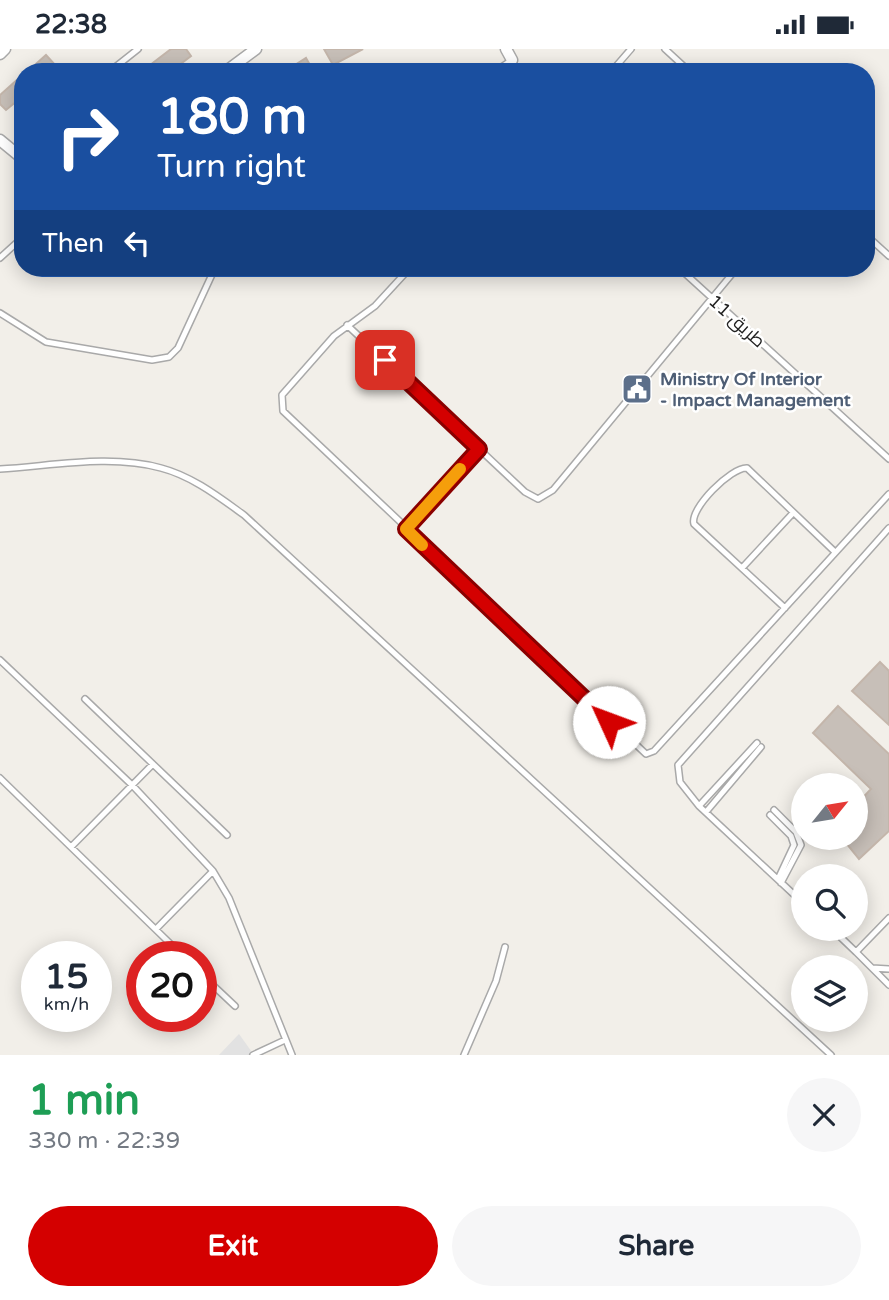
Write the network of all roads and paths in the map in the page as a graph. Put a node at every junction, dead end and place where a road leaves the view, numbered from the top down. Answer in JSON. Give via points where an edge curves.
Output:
{"nodes":[{"id":1,"x":5,"y":49,"type":"edge"},
{"id":2,"x":138,"y":49,"type":"edge"},
{"id":3,"x":256,"y":49,"type":"edge"},
{"id":4,"x":506,"y":49,"type":"edge"},
{"id":5,"x":631,"y":49,"type":"edge"},
{"id":6,"x":665,"y":49,"type":"edge"},
{"id":7,"x":0,"y":54,"type":"edge"},
{"id":8,"x":512,"y":60,"type":"junction"},
{"id":9,"x":120,"y":63,"type":"edge"},
{"id":10,"x":237,"y":63,"type":"edge"},
{"id":11,"x":508,"y":63,"type":"edge"},
{"id":12,"x":514,"y":63,"type":"edge"},
{"id":13,"x":619,"y":63,"type":"edge"},
{"id":14,"x":680,"y":63,"type":"edge"},
{"id":15,"x":875,"y":243,"type":"edge"},
{"id":16,"x":14,"y":245,"type":"edge"},
{"id":17,"x":889,"y":255,"type":"edge"},
{"id":18,"x":0,"y":258,"type":"edge"},
{"id":19,"x":211,"y":277,"type":"edge"},
{"id":20,"x":402,"y":277,"type":"edge"},
{"id":21,"x":689,"y":277,"type":"edge"},
{"id":22,"x":730,"y":277,"type":"edge"},
{"id":23,"x":712,"y":298,"type":"junction"},
{"id":24,"x":0,"y":313,"type":"edge"},
{"id":25,"x":347,"y":324,"type":"junction"},
{"id":26,"x":479,"y":449,"type":"junction"},
{"id":27,"x":889,"y":459,"type":"edge"},
{"id":28,"x":0,"y":469,"type":"edge"},
{"id":29,"x":889,"y":494,"type":"edge"},
{"id":30,"x":793,"y":513,"type":"junction"},
{"id":31,"x":406,"y":529,"type":"junction"},
{"id":32,"x":889,"y":529,"type":"edge"},
{"id":33,"x":835,"y":552,"type":"junction"},
{"id":34,"x":742,"y":568,"type":"junction"},
{"id":35,"x":785,"y":608,"type":"junction"},
{"id":36,"x":0,"y":660,"type":"edge"},
{"id":37,"x":85,"y":699,"type":"dead end"},
{"id":38,"x":153,"y":764,"type":"junction"},
{"id":39,"x":0,"y":778,"type":"edge"},
{"id":40,"x":132,"y":785,"type":"junction"},
{"id":41,"x":699,"y":806,"type":"junction"},
{"id":42,"x":705,"y":812,"type":"junction"},
{"id":43,"x":772,"y":813,"type":"dead end"},
{"id":44,"x":227,"y":835,"type":"dead end"},
{"id":45,"x":71,"y":848,"type":"junction"},
{"id":46,"x":213,"y":871,"type":"junction"},
{"id":47,"x":779,"y":881,"type":"junction"},
{"id":48,"x":791,"y":892,"type":"edge"},
{"id":49,"x":889,"y":918,"type":"edge"},
{"id":50,"x":156,"y":929,"type":"junction"},
{"id":51,"x":168,"y":941,"type":"edge"},
{"id":52,"x":845,"y":941,"type":"edge"},
{"id":53,"x":505,"y":947,"type":"dead end"},
{"id":54,"x":856,"y":952,"type":"junction"},
{"id":55,"x":872,"y":968,"type":"junction"},
{"id":56,"x":889,"y":969,"type":"edge"},
{"id":57,"x":889,"y":985,"type":"edge"},
{"id":58,"x":217,"y":990,"type":"edge"},
{"id":59,"x":234,"y":1006,"type":"dead end"},
{"id":60,"x":285,"y":1040,"type":"junction"},
{"id":61,"x":253,"y":1055,"type":"edge"},
{"id":62,"x":292,"y":1055,"type":"edge"},
{"id":63,"x":464,"y":1055,"type":"edge"},
{"id":64,"x":831,"y":1055,"type":"edge"}],
"edges":[{"from":1,"to":7,"type":"street"},
{"from":2,"to":9,"type":"lane"},
{"from":3,"to":10,"type":"street"},
{"from":4,"to":8,"type":"street"},
{"from":5,"to":13,"type":"lane"},
{"from":6,"to":14,"type":"lane"},
{"from":8,"to":11,"type":"lane"},
{"from":8,"to":12,"type":"lane"},
{"from":15,"to":17,"type":"lane"},
{"from":16,"to":18,"type":"lane"},
{"from":19,"to":24,"type":"lane","via":[[178,348],[169,357],[152,360],[46,342]]},
{"from":20,"to":25,"type":"lane","via":[[375,306]]},
{"from":21,"to":23,"type":"lane","name":"طريق 11"},
{"from":22,"to":23,"type":"lane"},
{"from":23,"to":26,"type":"lane","via":[[549,494],[531,497]]},
{"from":23,"to":27,"type":"lane","name":"طريق 11"},
{"from":25,"to":26,"type":"lane"},
{"from":25,"to":31,"type":"lane","via":[[285,389],[283,411]]},
{"from":26,"to":31,"type":"lane"},
{"from":28,"to":64,"type":"lane","via":[[138,463],[181,476],[244,515]]},
{"from":29,"to":33,"type":"lane"},
{"from":30,"to":33,"type":"lane"},
{"from":30,"to":34,"type":"lane"},
{"from":30,"to":34,"type":"lane","via":[[747,468],[737,469],[695,511],[692,519]]},
{"from":31,"to":35,"type":"lane","via":[[646,754],[654,751]]},
{"from":32,"to":41,"type":"lane","via":[[683,757],[678,765],[680,782]]},
{"from":33,"to":35,"type":"lane"},
{"from":34,"to":35,"type":"lane"},
{"from":36,"to":40,"type":"lane"},
{"from":37,"to":38,"type":"lane"},
{"from":38,"to":40,"type":"lane"},
{"from":38,"to":44,"type":"lane"},
{"from":39,"to":45,"type":"lane"},
{"from":40,"to":45,"type":"lane"},
{"from":40,"to":46,"type":"lane"},
{"from":41,"to":42,"type":"lane"},
{"from":41,"to":42,"type":"lane","via":[[759,745]]},
{"from":42,"to":47,"type":"lane"},
{"from":43,"to":47,"type":"lane","via":[[794,845]]},
{"from":45,"to":50,"type":"lane"},
{"from":46,"to":50,"type":"lane"},
{"from":46,"to":60,"type":"lane","via":[[239,921]]},
{"from":47,"to":48,"type":"lane"},
{"from":49,"to":54,"type":"lane"},
{"from":50,"to":51,"type":"lane"},
{"from":52,"to":54,"type":"lane"},
{"from":53,"to":63,"type":"lane","via":[[496,981]]},
{"from":54,"to":55,"type":"lane"},
{"from":55,"to":56,"type":"lane"},
{"from":55,"to":57,"type":"lane"},
{"from":58,"to":59,"type":"lane"},
{"from":60,"to":61,"type":"lane"},
{"from":60,"to":62,"type":"lane"}]}
